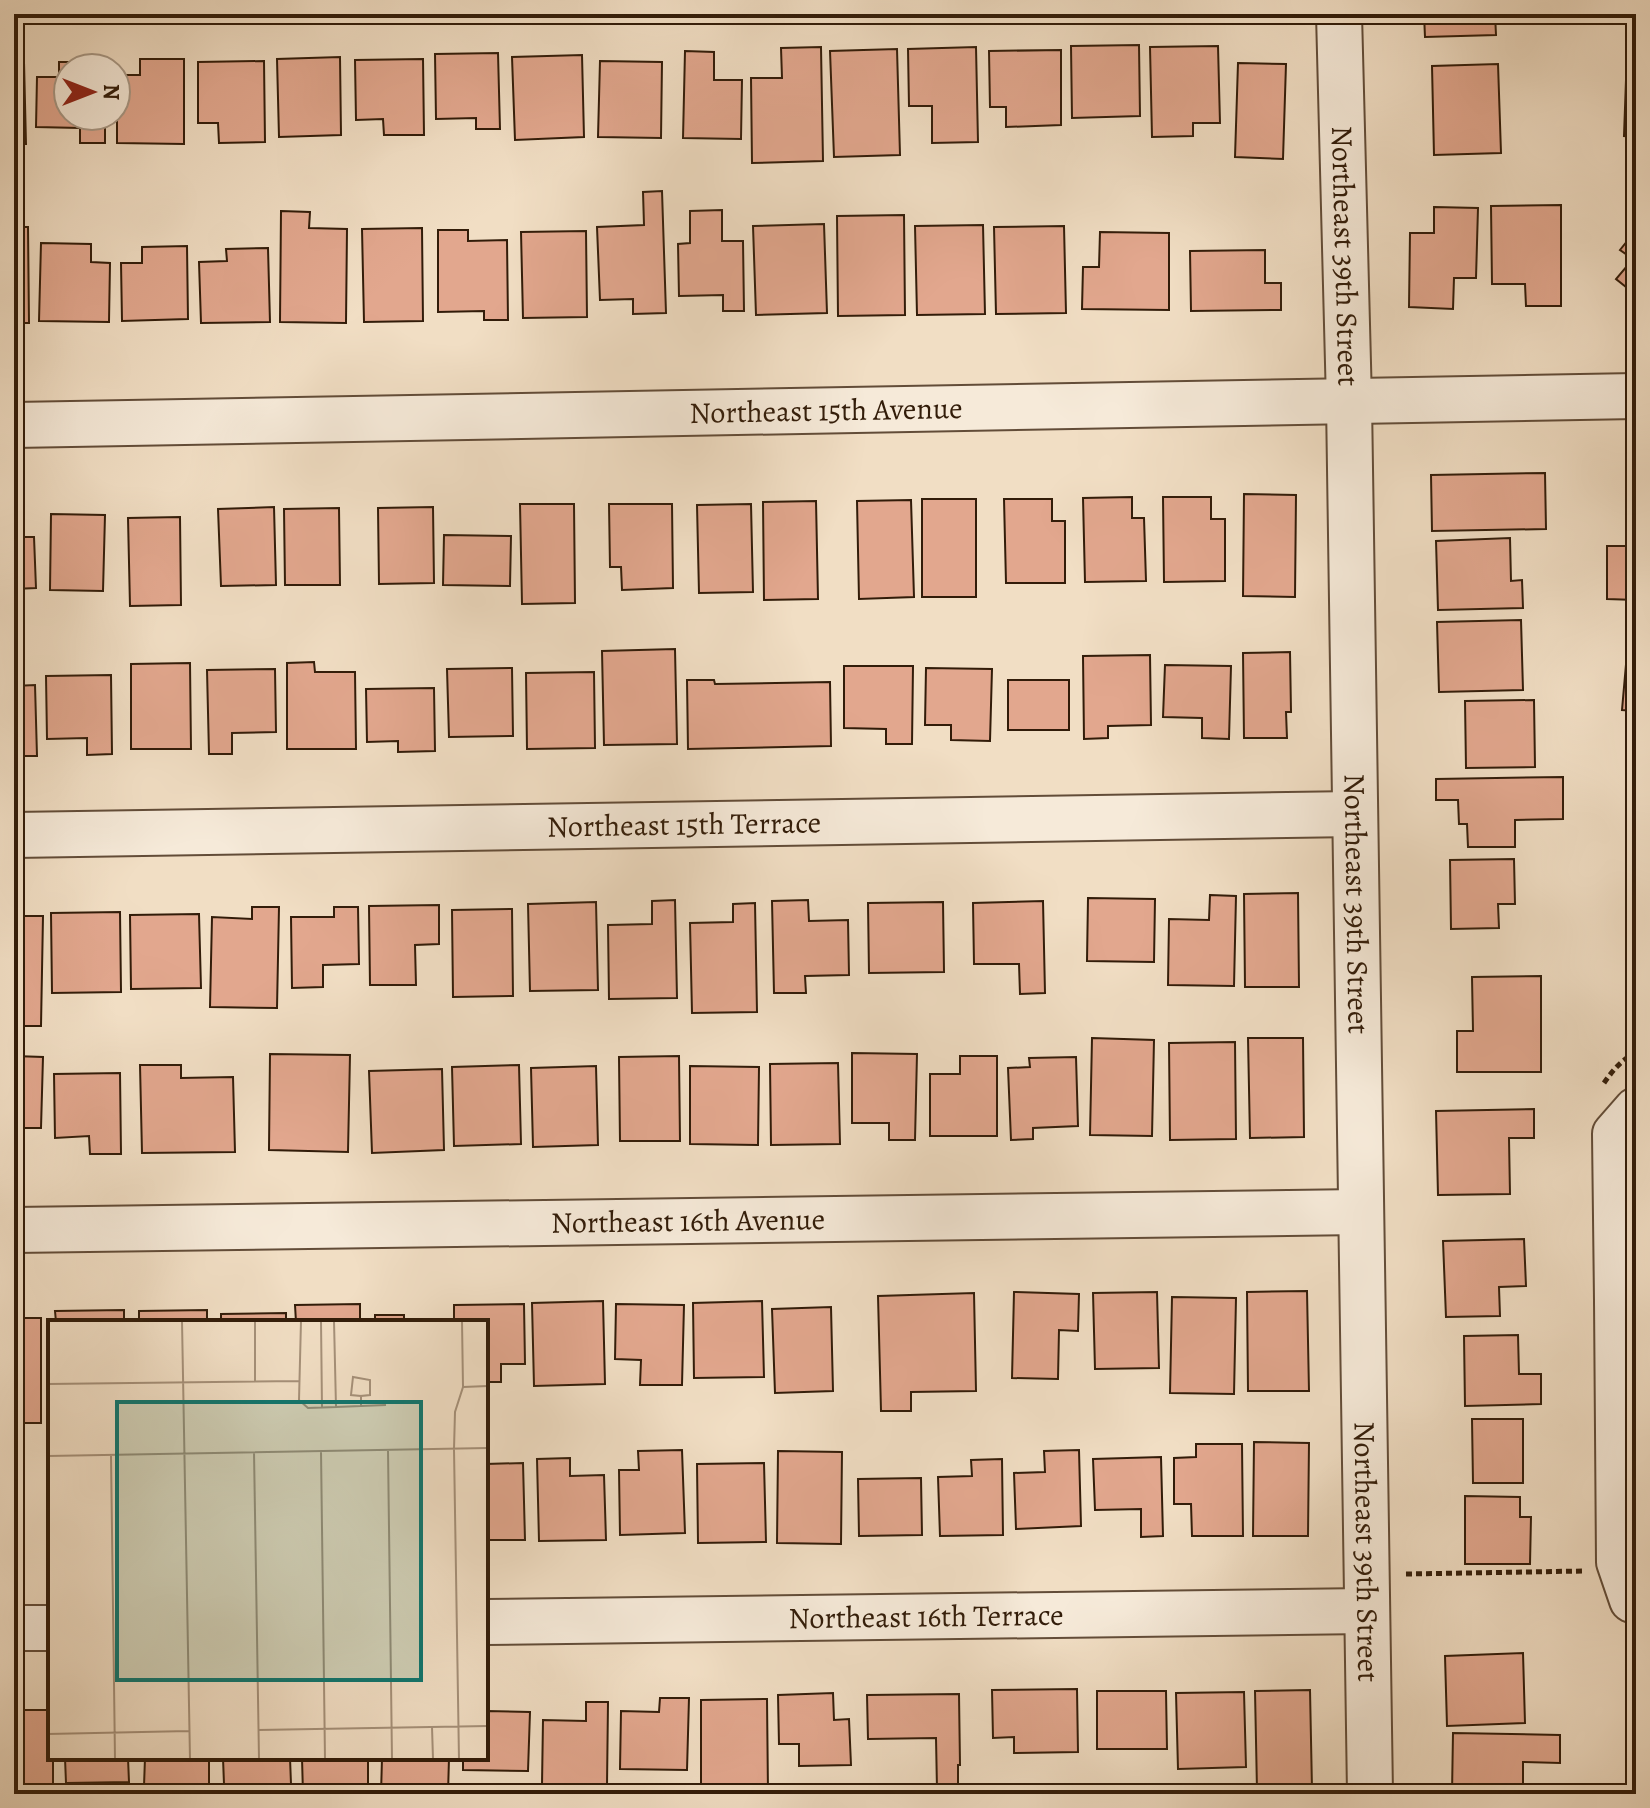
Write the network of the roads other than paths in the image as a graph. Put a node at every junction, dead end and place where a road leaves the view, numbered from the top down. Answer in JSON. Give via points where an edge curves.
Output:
{"nodes":[{"id":1,"x":1339,"y":14,"type":"edge"},
{"id":2,"x":1636,"y":396,"type":"edge"},
{"id":3,"x":1349,"y":402,"type":"junction"},
{"id":4,"x":14,"y":425,"type":"edge"},
{"id":5,"x":1355,"y":814,"type":"junction"},
{"id":6,"x":14,"y":835,"type":"edge"},
{"id":7,"x":1636,"y":1110,"type":"edge"},
{"id":8,"x":1360,"y":1212,"type":"junction"},
{"id":9,"x":1626,"y":1220,"type":"edge"},
{"id":10,"x":14,"y":1230,"type":"edge"},
{"id":11,"x":1627,"y":1300,"type":"edge"},
{"id":12,"x":1627,"y":1450,"type":"edge"},
{"id":13,"x":1626,"y":1584,"type":"road end"},
{"id":14,"x":1367,"y":1611,"type":"junction"},
{"id":15,"x":488,"y":1622,"type":"edge"},
{"id":16,"x":14,"y":1628,"type":"edge"},
{"id":17,"x":48,"y":1628,"type":"edge"},
{"id":18,"x":1370,"y":1794,"type":"edge"}],
"edges":[{"from":1,"to":3,"type":"street","name":"Northeast 39th Street"},
{"from":2,"to":3,"type":"street","name":"Northeast 15th Avenue"},
{"from":3,"to":4,"type":"street","name":"Northeast 15th Avenue"},
{"from":3,"to":5,"type":"street","name":"Northeast 39th Street"},
{"from":5,"to":6,"type":"street","name":"Northeast 15th Terrace"},
{"from":5,"to":8,"type":"street","name":"Northeast 39th Street"},
{"from":7,"to":9,"type":"street","via":[[1615,1134]]},
{"from":8,"to":10,"type":"street","name":"Northeast 16th Avenue"},
{"from":8,"to":14,"type":"street","name":"Northeast 39th Street"},
{"from":9,"to":11,"type":"street"},
{"from":11,"to":12,"type":"street"},
{"from":12,"to":13,"type":"street","via":[[1619,1562]]},
{"from":14,"to":15,"type":"street","name":"Northeast 16th Terrace"},
{"from":14,"to":18,"type":"street","name":"Northeast 39th Street"},
{"from":16,"to":17,"type":"street"}]}
